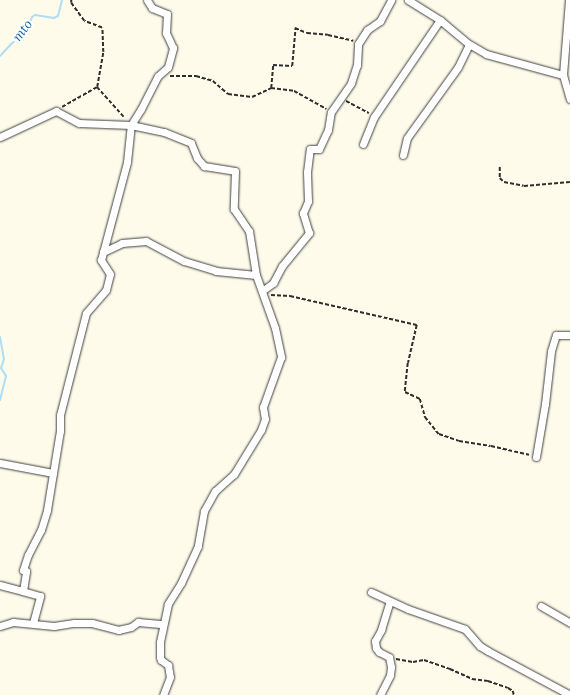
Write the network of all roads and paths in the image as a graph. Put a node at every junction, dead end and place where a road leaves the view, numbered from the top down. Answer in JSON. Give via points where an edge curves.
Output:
{"nodes":[{"id":1,"x":71,"y":0,"type":"edge"},
{"id":2,"x":147,"y":0,"type":"edge"},
{"id":3,"x":391,"y":0,"type":"edge"},
{"id":4,"x":408,"y":0,"type":"edge"},
{"id":5,"x":569,"y":0,"type":"edge"},
{"id":6,"x":568,"y":11,"type":"edge"},
{"id":7,"x":440,"y":20,"type":"junction"},
{"id":8,"x":358,"y":44,"type":"junction"},
{"id":9,"x":469,"y":44,"type":"junction"},
{"id":10,"x":563,"y":75,"type":"junction"},
{"id":11,"x":158,"y":76,"type":"junction"},
{"id":12,"x":97,"y":87,"type":"junction"},
{"id":13,"x":271,"y":88,"type":"junction"},
{"id":14,"x":339,"y":98,"type":"junction"},
{"id":15,"x":570,"y":98,"type":"edge"},
{"id":16,"x":56,"y":111,"type":"junction"},
{"id":17,"x":331,"y":112,"type":"junction"},
{"id":18,"x":374,"y":117,"type":"junction"},
{"id":19,"x":131,"y":125,"type":"junction"},
{"id":20,"x":0,"y":137,"type":"edge"},
{"id":21,"x":363,"y":144,"type":"dead end"},
{"id":22,"x":403,"y":155,"type":"dead end"},
{"id":23,"x":500,"y":167,"type":"dead end"},
{"id":24,"x":570,"y":182,"type":"edge"},
{"id":25,"x":103,"y":252,"type":"junction"},
{"id":26,"x":256,"y":275,"type":"junction"},
{"id":27,"x":262,"y":293,"type":"junction"},
{"id":28,"x":570,"y":335,"type":"edge"},
{"id":29,"x":536,"y":457,"type":"joint"},
{"id":30,"x":0,"y":463,"type":"edge"},
{"id":31,"x":53,"y":473,"type":"junction"},
{"id":32,"x":0,"y":585,"type":"edge"},
{"id":33,"x":23,"y":591,"type":"junction"},
{"id":34,"x":371,"y":592,"type":"dead end"},
{"id":35,"x":390,"y":601,"type":"junction"},
{"id":36,"x":541,"y":606,"type":"dead end"},
{"id":37,"x":33,"y":623,"type":"junction"},
{"id":38,"x":570,"y":623,"type":"edge"},
{"id":39,"x":163,"y":624,"type":"junction"},
{"id":40,"x":0,"y":626,"type":"edge"},
{"id":41,"x":389,"y":657,"type":"junction"},
{"id":42,"x":163,"y":695,"type":"edge"},
{"id":43,"x":380,"y":695,"type":"edge"},
{"id":44,"x":514,"y":695,"type":"edge"},
{"id":45,"x":570,"y":695,"type":"edge"}],
"edges":[{"from":1,"to":12,"type":"path","via":[[84,21],[102,28],[103,52]]},
{"from":2,"to":11,"type":"street","via":[[152,8],[167,14],[166,33],[173,48],[168,67]]},
{"from":3,"to":8,"type":"street","via":[[380,21],[367,30]]},
{"from":4,"to":7,"type":"street"},
{"from":5,"to":6,"type":"street"},
{"from":6,"to":10,"type":"street"},
{"from":7,"to":9,"type":"street"},
{"from":7,"to":18,"type":"street"},
{"from":8,"to":13,"type":"path","via":[[344,38],[307,33],[295,28],[292,66],[273,65]]},
{"from":8,"to":14,"type":"street","via":[[357,64],[351,83]]},
{"from":9,"to":10,"type":"street","via":[[486,54]]},
{"from":9,"to":22,"type":"street","via":[[458,67],[407,138]]},
{"from":10,"to":15,"type":"street"},
{"from":11,"to":13,"type":"path","via":[[196,76],[213,81],[228,94],[252,97]]},
{"from":11,"to":19,"type":"street"},
{"from":12,"to":16,"type":"path"},
{"from":12,"to":19,"type":"path"},
{"from":13,"to":17,"type":"path","via":[[294,91]]},
{"from":14,"to":17,"type":"street"},
{"from":14,"to":18,"type":"path"},
{"from":16,"to":19,"type":"street","via":[[79,123]]},
{"from":16,"to":20,"type":"street"},
{"from":17,"to":27,"type":"street","via":[[328,130],[319,150],[310,149],[306,172],[308,201],[303,213],[308,233],[273,282]]},
{"from":18,"to":21,"type":"street"},
{"from":19,"to":25,"type":"street","via":[[127,162]]},
{"from":19,"to":26,"type":"street","via":[[164,132],[191,143],[197,158],[204,166],[235,172],[234,209],[249,231]]},
{"from":23,"to":24,"type":"path","via":[[500,178],[504,182],[524,186]]},
{"from":25,"to":26,"type":"street","via":[[122,242],[146,241],[184,261],[216,270]]},
{"from":25,"to":31,"type":"street","via":[[101,260],[110,274],[106,290],[86,313],[60,415]]},
{"from":26,"to":27,"type":"street"},
{"from":27,"to":29,"type":"path","via":[[290,296],[417,324],[408,363],[405,392],[420,399],[425,418],[439,434],[459,441]]},
{"from":27,"to":39,"type":"street","via":[[275,328],[281,357],[263,407],[265,419],[234,474],[215,491],[204,511],[198,546],[168,604]]},
{"from":28,"to":29,"type":"street","via":[[556,336],[551,351]]},
{"from":30,"to":31,"type":"street"},
{"from":31,"to":33,"type":"street","via":[[41,530],[23,570],[26,571]]},
{"from":32,"to":33,"type":"street"},
{"from":33,"to":37,"type":"street","via":[[40,596]]},
{"from":34,"to":35,"type":"street"},
{"from":35,"to":41,"type":"street","via":[[375,641],[379,652]]},
{"from":35,"to":45,"type":"street","via":[[435,620],[465,629],[480,646]]},
{"from":36,"to":38,"type":"street"},
{"from":37,"to":39,"type":"street","via":[[54,626],[92,623],[118,630],[131,627],[138,622]]},
{"from":37,"to":40,"type":"street","via":[[13,622]]},
{"from":39,"to":42,"type":"street","via":[[160,657],[168,665],[170,677]]},
{"from":41,"to":43,"type":"street","via":[[390,675]]},
{"from":41,"to":44,"type":"path","via":[[406,661],[424,660],[508,688]]}]}
